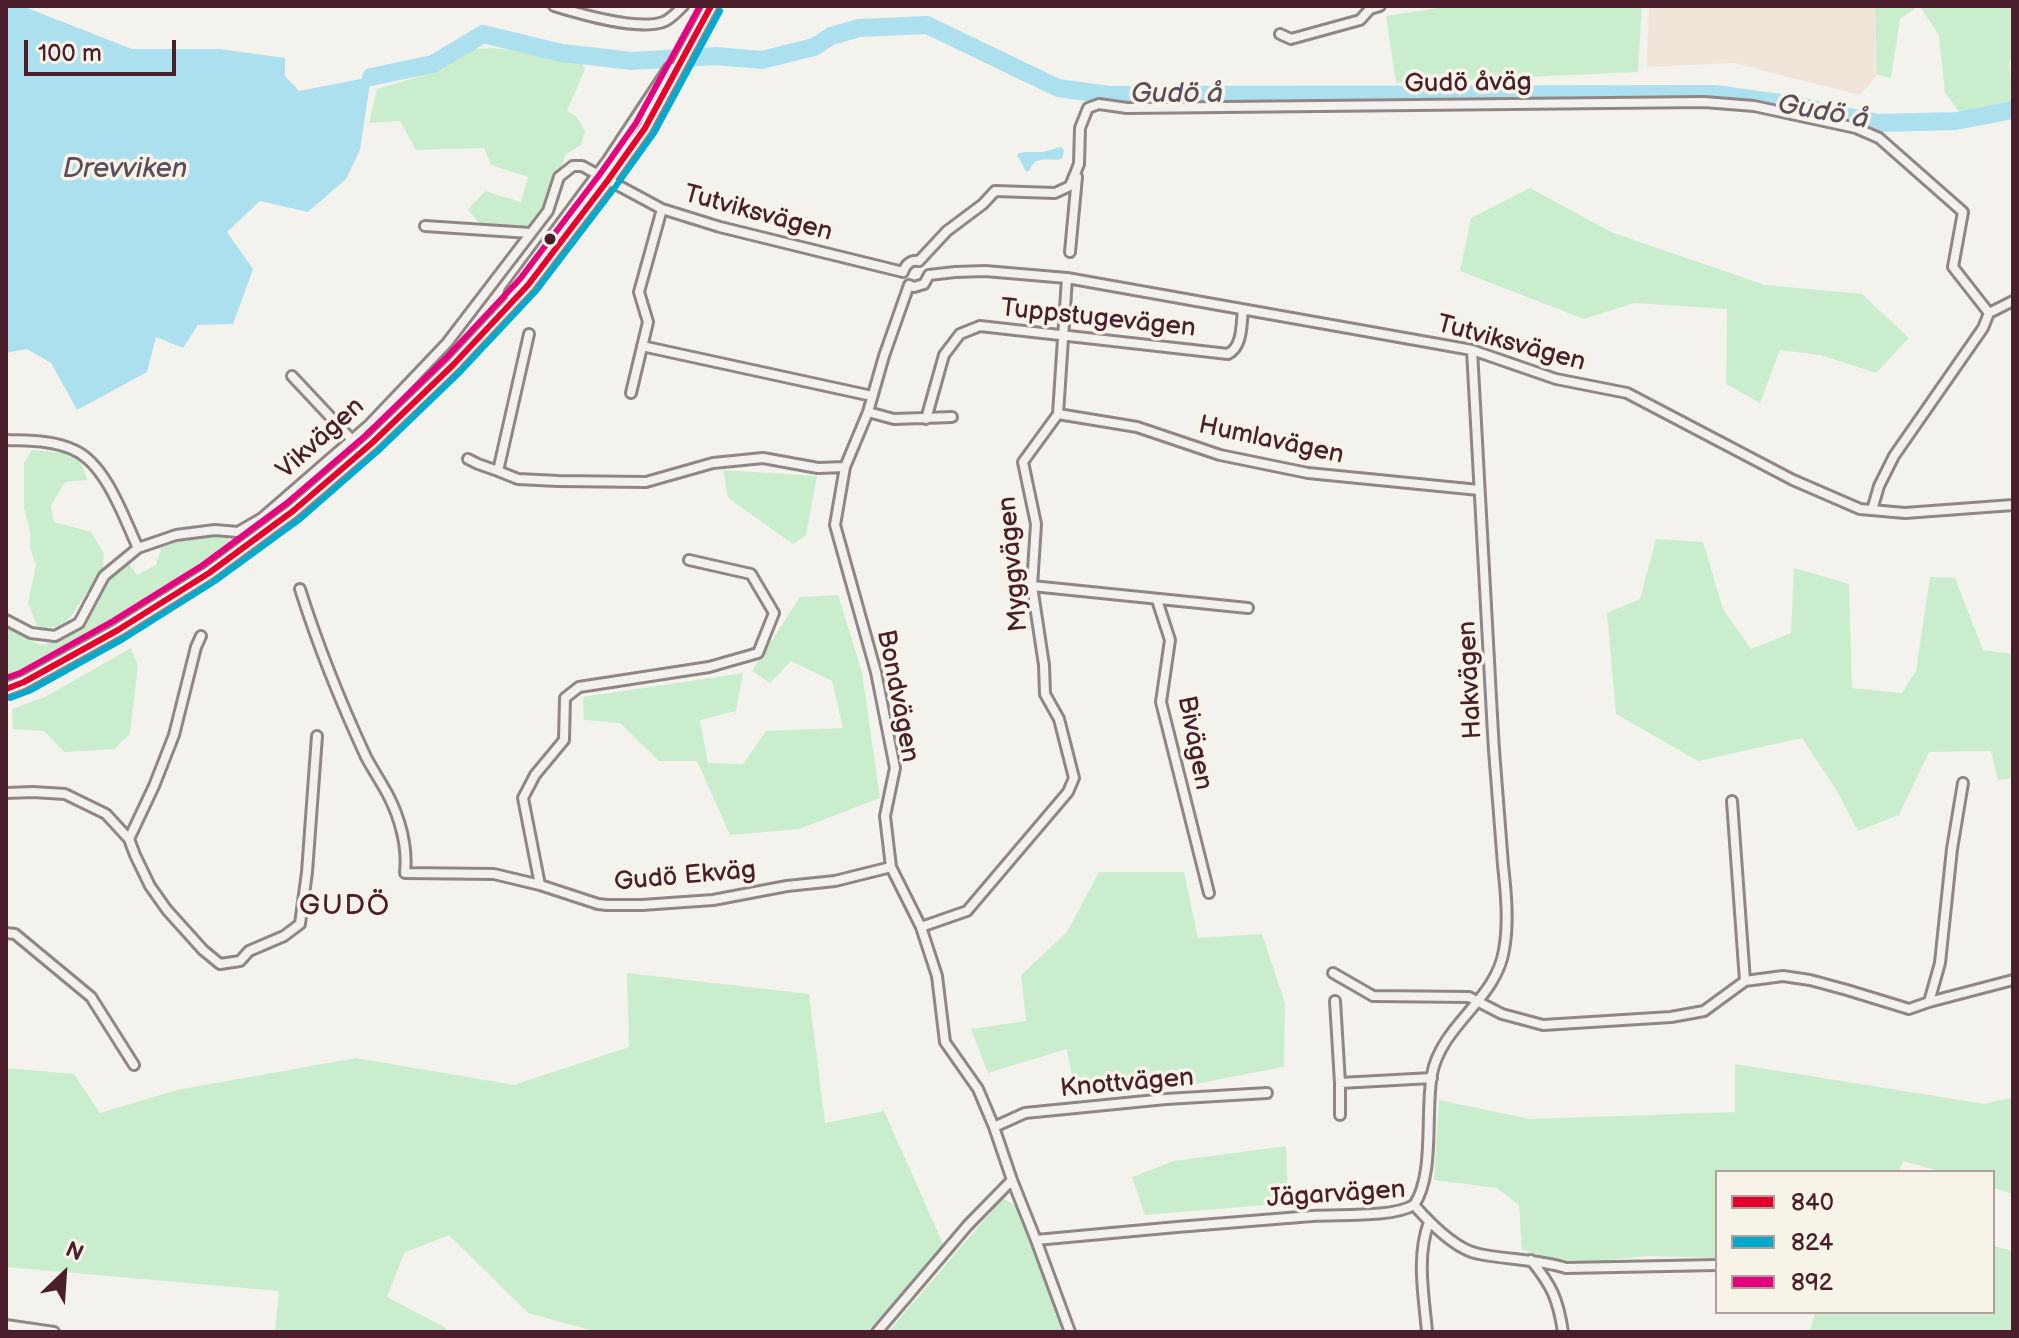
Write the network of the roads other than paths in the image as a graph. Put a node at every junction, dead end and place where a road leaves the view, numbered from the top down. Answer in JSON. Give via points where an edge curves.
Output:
{"nodes":[{"id":1,"x":554,"y":6,"type":"edge"},
{"id":2,"x":683,"y":6,"type":"edge"},
{"id":3,"x":703,"y":6,"type":"edge"},
{"id":4,"x":711,"y":6,"type":"edge"},
{"id":5,"x":1380,"y":6,"type":"edge"},
{"id":6,"x":1280,"y":34,"type":"dead end"},
{"id":7,"x":689,"y":41,"type":"junction"},
{"id":8,"x":1079,"y":164,"type":"junction"},
{"id":9,"x":603,"y":177,"type":"junction"},
{"id":10,"x":662,"y":209,"type":"junction"},
{"id":11,"x":425,"y":226,"type":"dead end"},
{"id":12,"x":530,"y":233,"type":"junction"},
{"id":13,"x":1070,"y":252,"type":"dead end"},
{"id":14,"x":919,"y":261,"type":"junction"},
{"id":15,"x":903,"y":272,"type":"junction"},
{"id":16,"x":929,"y":275,"type":"junction"},
{"id":17,"x":1067,"y":278,"type":"junction"},
{"id":18,"x":909,"y":285,"type":"junction"},
{"id":19,"x":2013,"y":301,"type":"edge"},
{"id":20,"x":1243,"y":310,"type":"junction"},
{"id":21,"x":1989,"y":313,"type":"junction"},
{"id":22,"x":529,"y":334,"type":"dead end"},
{"id":23,"x":1063,"y":334,"type":"junction"},
{"id":24,"x":642,"y":346,"type":"junction"},
{"id":25,"x":1472,"y":350,"type":"junction"},
{"id":26,"x":292,"y":376,"type":"dead end"},
{"id":27,"x":631,"y":393,"type":"dead end"},
{"id":28,"x":872,"y":396,"type":"junction"},
{"id":29,"x":868,"y":412,"type":"junction"},
{"id":30,"x":1058,"y":414,"type":"junction"},
{"id":31,"x":952,"y":417,"type":"dead end"},
{"id":32,"x":926,"y":419,"type":"junction"},
{"id":33,"x":6,"y":440,"type":"edge"},
{"id":34,"x":352,"y":440,"type":"junction"},
{"id":35,"x":468,"y":459,"type":"dead end"},
{"id":36,"x":845,"y":467,"type":"junction"},
{"id":37,"x":498,"y":471,"type":"junction"},
{"id":38,"x":1479,"y":490,"type":"junction"},
{"id":39,"x":2013,"y":505,"type":"edge"},
{"id":40,"x":1872,"y":510,"type":"junction"},
{"id":41,"x":138,"y":548,"type":"junction"},
{"id":42,"x":689,"y":560,"type":"dead end"},
{"id":43,"x":1032,"y":586,"type":"junction"},
{"id":44,"x":300,"y":589,"type":"dead end"},
{"id":45,"x":1157,"y":600,"type":"junction"},
{"id":46,"x":1248,"y":608,"type":"dead end"},
{"id":47,"x":6,"y":620,"type":"edge"},
{"id":48,"x":201,"y":636,"type":"dead end"},
{"id":49,"x":6,"y":689,"type":"edge"},
{"id":50,"x":317,"y":736,"type":"dead end"},
{"id":51,"x":1963,"y":783,"type":"dead end"},
{"id":52,"x":6,"y":793,"type":"edge"},
{"id":53,"x":1732,"y":801,"type":"dead end"},
{"id":54,"x":129,"y":839,"type":"junction"},
{"id":55,"x":891,"y":867,"type":"junction"},
{"id":56,"x":540,"y":885,"type":"junction"},
{"id":57,"x":1209,"y":893,"type":"dead end"},
{"id":58,"x":921,"y":927,"type":"junction"},
{"id":59,"x":6,"y":933,"type":"edge"},
{"id":60,"x":1333,"y":973,"type":"dead end"},
{"id":61,"x":2013,"y":980,"type":"edge"},
{"id":62,"x":1745,"y":981,"type":"junction"},
{"id":63,"x":1335,"y":1001,"type":"dead end"},
{"id":64,"x":1479,"y":1001,"type":"junction"},
{"id":65,"x":1929,"y":1002,"type":"junction"},
{"id":66,"x":134,"y":1065,"type":"dead end"},
{"id":67,"x":1432,"y":1078,"type":"junction"},
{"id":68,"x":1340,"y":1083,"type":"junction"},
{"id":69,"x":1267,"y":1093,"type":"dead end"},
{"id":70,"x":1340,"y":1115,"type":"dead end"},
{"id":71,"x":994,"y":1127,"type":"junction"},
{"id":72,"x":1012,"y":1180,"type":"junction"},
{"id":73,"x":1414,"y":1205,"type":"junction"},
{"id":74,"x":1429,"y":1222,"type":"junction"},
{"id":75,"x":1036,"y":1240,"type":"junction"},
{"id":76,"x":1531,"y":1260,"type":"junction"},
{"id":77,"x":1715,"y":1265,"type":"edge"},
{"id":78,"x":6,"y":1325,"type":"edge"},
{"id":79,"x":54,"y":1332,"type":"edge"},
{"id":80,"x":877,"y":1332,"type":"edge"},
{"id":81,"x":1070,"y":1332,"type":"edge"},
{"id":82,"x":1427,"y":1332,"type":"edge"},
{"id":83,"x":1563,"y":1332,"type":"edge"}],
"edges":[{"from":1,"to":2,"type":"street","via":[[639,24],[664,22]]},
{"from":3,"to":7,"type":"main road"},
{"from":4,"to":7,"type":"main road"},
{"from":5,"to":6,"type":"street","via":[[1360,20],[1291,39]]},
{"from":7,"to":9,"type":"main road"},
{"from":8,"to":13,"type":"street"},
{"from":8,"to":14,"type":"street","via":[[1070,186],[1055,193],[995,191]]},
{"from":8,"to":21,"type":"street","name":"Gudö åväg","via":[[1080,128],[1088,108],[1099,104],[1754,106],[1879,138],[1963,212],[1953,267]]},
{"from":9,"to":10,"type":"street","name":"Tutviksvägen"},
{"from":9,"to":12,"type":"street","name":"Vikvägen","via":[[573,166],[559,177],[548,211]]},
{"from":9,"to":49,"type":"main road","via":[[453,365],[372,443],[209,573],[118,630]]},
{"from":10,"to":15,"type":"street","name":"Tutviksvägen"},
{"from":10,"to":24,"type":"street","via":[[639,292],[648,322]]},
{"from":11,"to":12,"type":"street"},
{"from":12,"to":34,"type":"street","name":"Vikvägen","via":[[447,343]]},
{"from":14,"to":15,"type":"street","via":[[908,263]]},
{"from":14,"to":16,"type":"street"},
{"from":15,"to":18,"type":"street"},
{"from":16,"to":17,"type":"street","name":"Tutviksvägen","via":[[985,271]]},
{"from":16,"to":18,"type":"street","via":[[924,284]]},
{"from":17,"to":20,"type":"street","name":"Tutviksvägen"},
{"from":17,"to":23,"type":"street"},
{"from":18,"to":28,"type":"street","name":"Bondvägen"},
{"from":19,"to":21,"type":"street"},
{"from":20,"to":23,"type":"street","name":"Tuppstugevägen","via":[[1239,344],[1228,354]]},
{"from":20,"to":25,"type":"street","name":"Tutviksvägen"},
{"from":21,"to":40,"type":"street","via":[[1894,456]]},
{"from":22,"to":37,"type":"street"},
{"from":23,"to":30,"type":"street"},
{"from":23,"to":32,"type":"street","name":"Tuppstugevägen","via":[[980,326],[960,334],[944,355]]},
{"from":24,"to":27,"type":"street"},
{"from":24,"to":28,"type":"street"},
{"from":25,"to":38,"type":"street","name":"Hakvägen"},
{"from":25,"to":40,"type":"street","name":"Tutviksvägen","via":[[1556,379],[1627,393],[1793,480]]},
{"from":26,"to":34,"type":"street"},
{"from":28,"to":29,"type":"street","name":"Bondvägen"},
{"from":29,"to":32,"type":"street"},
{"from":29,"to":36,"type":"street","name":"Bondvägen"},
{"from":30,"to":38,"type":"street","name":"Humlavägen","via":[[1137,427],[1220,455],[1308,473]]},
{"from":30,"to":43,"type":"street","name":"Myggvägen","via":[[1023,462],[1036,524]]},
{"from":31,"to":32,"type":"street"},
{"from":33,"to":41,"type":"street","via":[[48,442],[76,451],[95,466]]},
{"from":34,"to":41,"type":"street","name":"Vikvägen","via":[[262,518],[238,532],[176,535]]},
{"from":35,"to":37,"type":"street"},
{"from":36,"to":37,"type":"street","via":[[763,458],[713,463],[646,482],[518,479]]},
{"from":36,"to":55,"type":"street","name":"Bondvägen","via":[[835,525],[876,672],[895,768],[885,816]]},
{"from":38,"to":64,"type":"street","name":"Hakvägen","via":[[1505,899],[1502,963]]},
{"from":39,"to":40,"type":"street","name":"Tutviksvägen","via":[[1905,513]]},
{"from":41,"to":47,"type":"street","via":[[104,576],[79,623],[55,636],[31,633]]},
{"from":42,"to":56,"type":"street","via":[[751,574],[774,613],[758,653],[709,667],[579,687],[565,698],[564,740],[523,798]]},
{"from":43,"to":45,"type":"street"},
{"from":43,"to":58,"type":"street","name":"Myggvägen","via":[[1045,694],[1059,719],[1074,778],[1068,792],[967,911]]},
{"from":44,"to":56,"type":"street","name":"Gudö Ekväg","via":[[367,759],[389,798],[407,855],[405,873],[494,874]]},
{"from":45,"to":46,"type":"street"},
{"from":45,"to":57,"type":"street","name":"Bivägen","via":[[1170,640],[1161,702]]},
{"from":48,"to":54,"type":"street","via":[[174,735]]},
{"from":50,"to":54,"type":"street","via":[[300,924],[240,961],[220,964],[203,950],[150,886]]},
{"from":51,"to":65,"type":"street","via":[[1940,963]]},
{"from":52,"to":54,"type":"street","via":[[65,794],[106,814]]},
{"from":53,"to":62,"type":"street"},
{"from":55,"to":56,"type":"street","name":"Gudö Ekväg","via":[[713,900],[642,905],[598,904]]},
{"from":55,"to":58,"type":"street","name":"Bondvägen"},
{"from":58,"to":71,"type":"street","name":"Bondvägen","via":[[937,976],[945,1042],[978,1089]]},
{"from":59,"to":66,"type":"street","via":[[15,934],[91,997]]},
{"from":60,"to":64,"type":"street","via":[[1373,996]]},
{"from":61,"to":65,"type":"street"},
{"from":62,"to":64,"type":"street","via":[[1704,1011],[1580,1024],[1543,1025],[1502,1014]]},
{"from":62,"to":65,"type":"street","via":[[1783,976],[1909,1009]]},
{"from":63,"to":68,"type":"street"},
{"from":64,"to":67,"type":"street","name":"Hakvägen","via":[[1441,1048]]},
{"from":67,"to":68,"type":"street"},
{"from":67,"to":73,"type":"street","name":"Hakvägen","via":[[1424,1187]]},
{"from":68,"to":70,"type":"street"},
{"from":69,"to":71,"type":"street","name":"Knottvägen","via":[[1025,1113]]},
{"from":71,"to":72,"type":"street","name":"Bondvägen"},
{"from":72,"to":75,"type":"street","name":"Bondvägen"},
{"from":72,"to":80,"type":"street"},
{"from":73,"to":74,"type":"street","name":"Jägarvägen"},
{"from":73,"to":75,"type":"street","name":"Jägarvägen","via":[[1392,1212]]},
{"from":74,"to":76,"type":"street","name":"Jägarvägen","via":[[1476,1254]]},
{"from":74,"to":82,"type":"street","via":[[1421,1255]]},
{"from":75,"to":81,"type":"street","name":"Bondvägen"},
{"from":76,"to":77,"type":"street","name":"Jägarvägen","via":[[1566,1268]]},
{"from":76,"to":83,"type":"street","via":[[1550,1284]]},
{"from":78,"to":79,"type":"street"}]}
